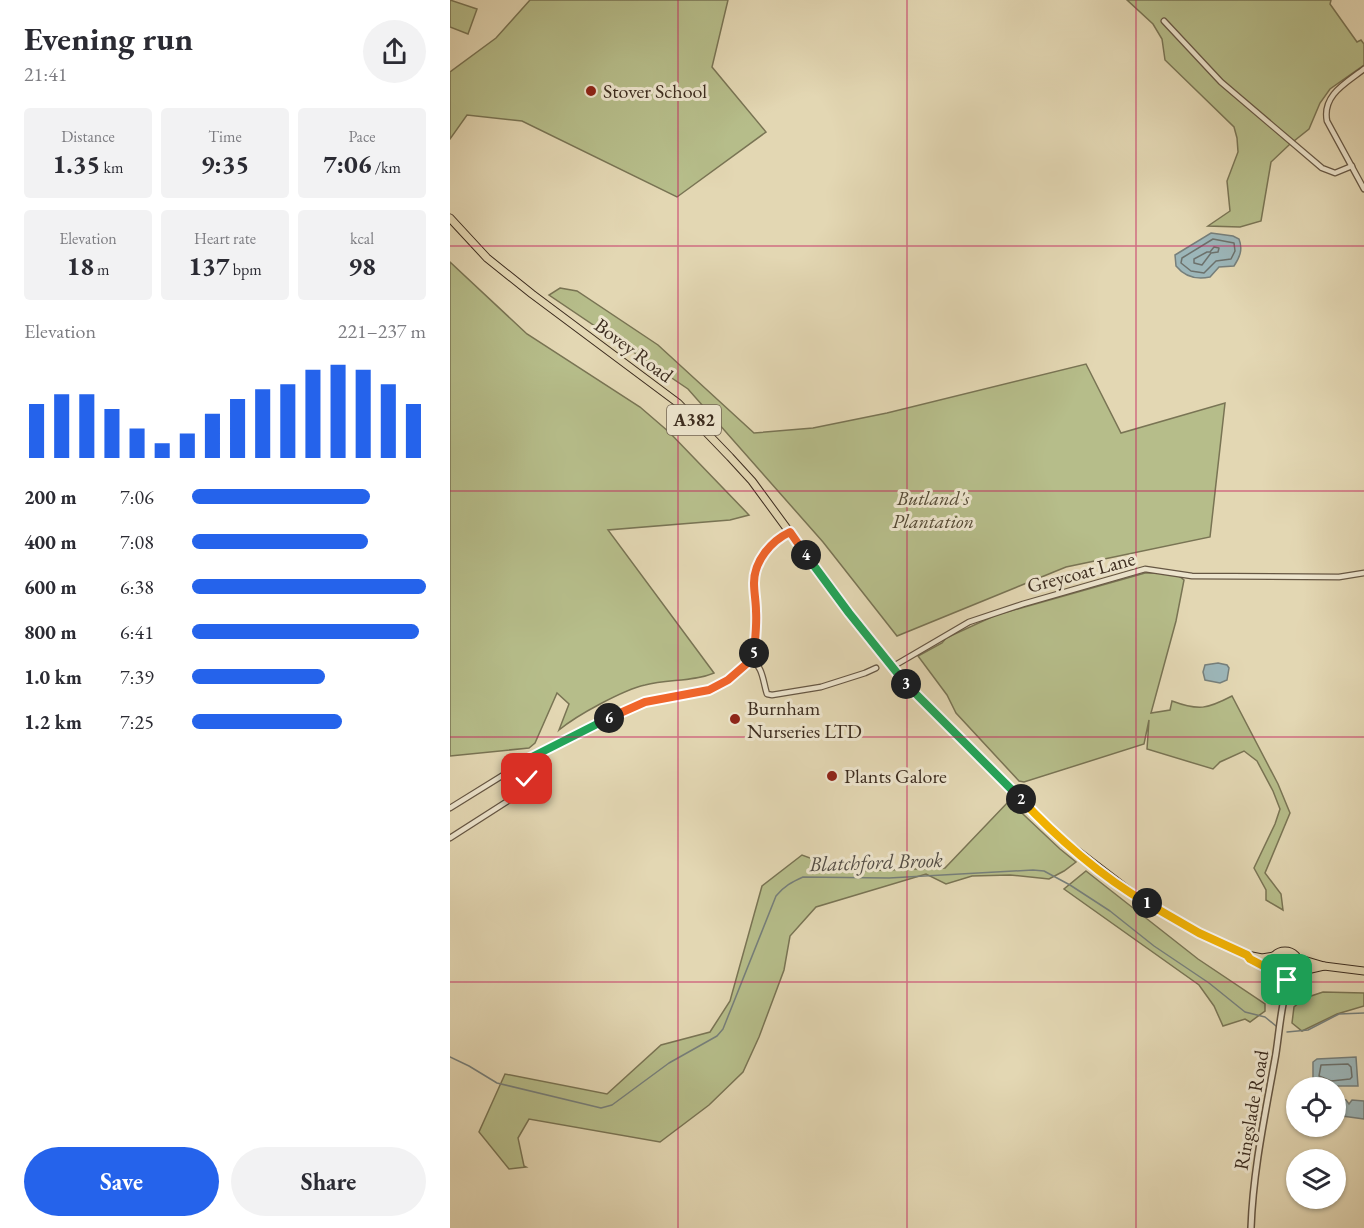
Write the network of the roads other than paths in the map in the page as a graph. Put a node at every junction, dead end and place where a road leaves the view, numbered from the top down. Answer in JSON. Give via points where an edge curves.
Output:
{"nodes":[{"id":1,"x":1164,"y":21,"type":"dead end"},
{"id":2,"x":1364,"y":69,"type":"edge"},
{"id":3,"x":1352,"y":166,"type":"junction"},
{"id":4,"x":1364,"y":189,"type":"edge"},
{"id":5,"x":450,"y":218,"type":"edge"},
{"id":6,"x":790,"y":532,"type":"junction"},
{"id":7,"x":1364,"y":573,"type":"edge"},
{"id":8,"x":751,"y":660,"type":"junction"},
{"id":9,"x":892,"y":667,"type":"junction"},
{"id":10,"x":876,"y":668,"type":"dead end"},
{"id":11,"x":517,"y":767,"type":"junction"},
{"id":12,"x":450,"y":808,"type":"edge"},
{"id":13,"x":450,"y":838,"type":"edge"},
{"id":14,"x":1247,"y":955,"type":"junction"},
{"id":15,"x":1274,"y":956,"type":"junction"},
{"id":16,"x":1297,"y":958,"type":"junction"},
{"id":17,"x":1324,"y":966,"type":"junction"},
{"id":18,"x":1271,"y":970,"type":"junction"},
{"id":19,"x":1364,"y":971,"type":"edge"},
{"id":20,"x":1298,"y":972,"type":"junction"},
{"id":21,"x":1278,"y":979,"type":"junction"},
{"id":22,"x":1292,"y":979,"type":"junction"},
{"id":23,"x":1284,"y":998,"type":"junction"},
{"id":24,"x":1251,"y":1228,"type":"edge"}],
"edges":[{"from":1,"to":3,"type":"street","via":[[1221,82],[1322,168],[1335,173]]},
{"from":2,"to":3,"type":"street","via":[[1326,104],[1326,121]]},
{"from":3,"to":4,"type":"street"},
{"from":5,"to":6,"type":"main road","name":"Bovey Road","number":"A382","via":[[487,258],[678,404],[752,481]]},
{"from":6,"to":8,"type":"street","via":[[766,551],[754,581],[756,624]]},
{"from":6,"to":9,"type":"main road","name":"Bovey Road","number":"A382"},
{"from":7,"to":9,"type":"street","name":"Greycoat Lane","via":[[1321,577],[1191,576],[1145,569],[969,622]]},
{"from":8,"to":10,"type":"street","via":[[759,669],[767,694],[772,695],[821,687]]},
{"from":8,"to":11,"type":"street","via":[[717,686],[627,709]]},
{"from":9,"to":14,"type":"main road","number":"A382","via":[[1041,821],[1086,858],[1140,899]]},
{"from":11,"to":12,"type":"street"},
{"from":11,"to":13,"type":"street","via":[[527,779],[511,799]]},
{"from":14,"to":15,"type":"main road","number":"A382"},
{"from":14,"to":18,"type":"main road","number":"A382"},
{"from":15,"to":16,"type":"main road","via":[[1284,951]]},
{"from":15,"to":18,"type":"main road"},
{"from":16,"to":17,"type":"main road"},
{"from":16,"to":20,"type":"main road"},
{"from":17,"to":19,"type":"main road"},
{"from":17,"to":20,"type":"main road"},
{"from":18,"to":21,"type":"main road"},
{"from":20,"to":22,"type":"main road"},
{"from":21,"to":22,"type":"main road"},
{"from":21,"to":23,"type":"street","name":"Ringslade Road"},
{"from":22,"to":23,"type":"street","name":"Ringslade Road"},
{"from":23,"to":24,"type":"street","name":"Ringslade Road","via":[[1255,1169]]}]}
